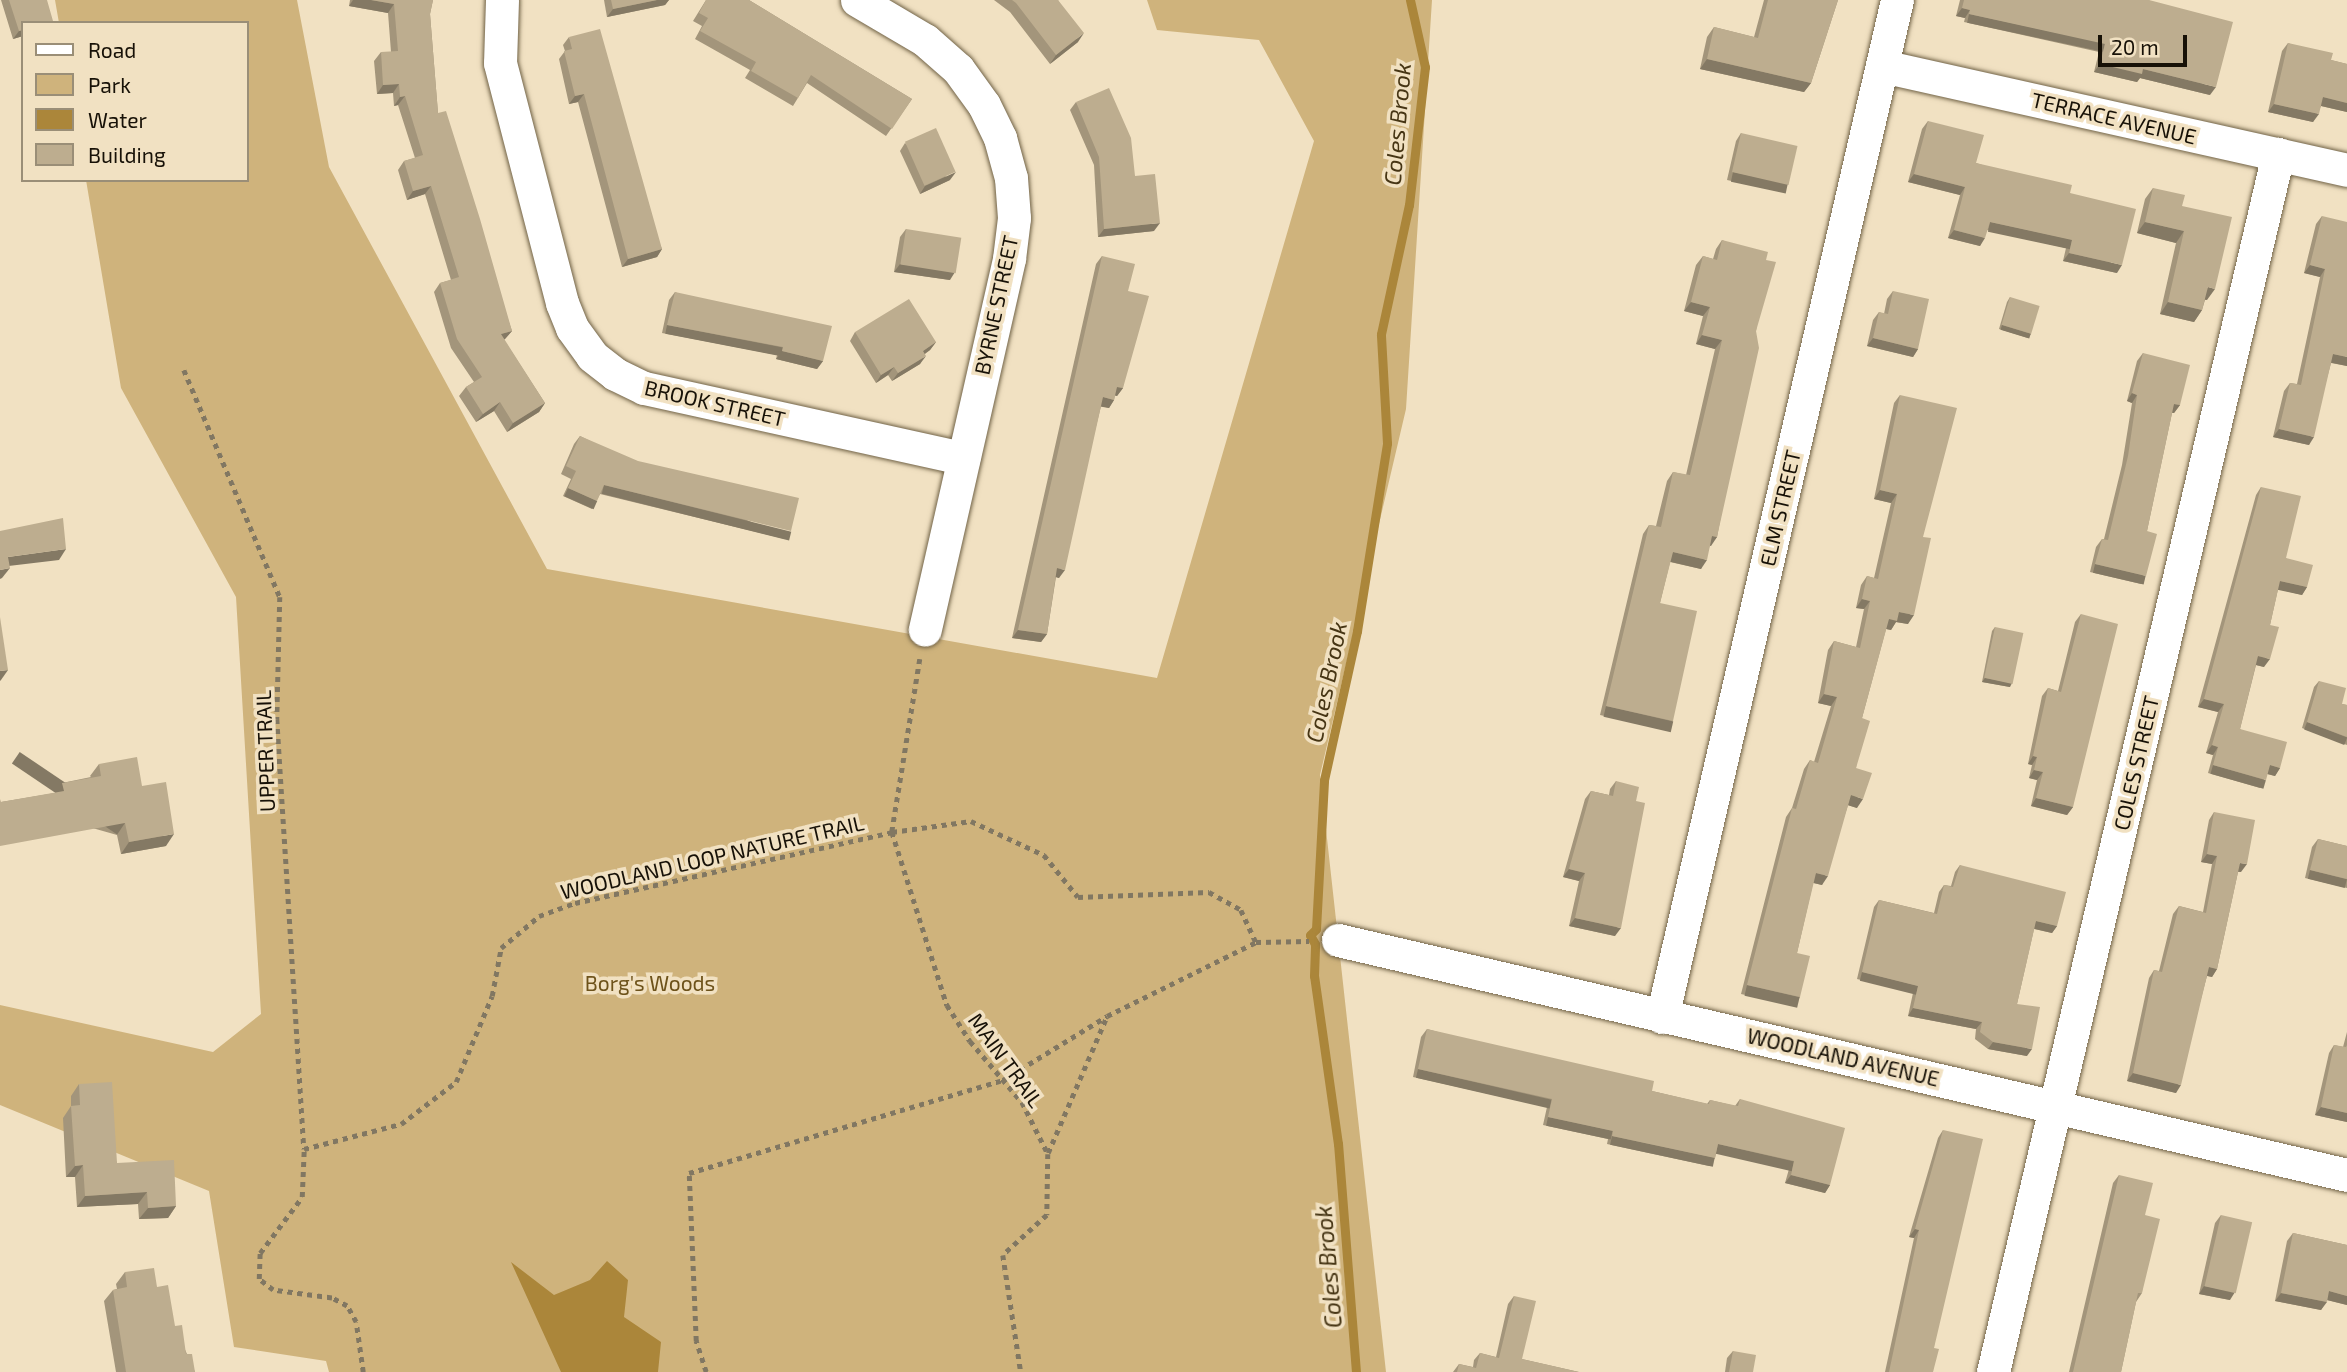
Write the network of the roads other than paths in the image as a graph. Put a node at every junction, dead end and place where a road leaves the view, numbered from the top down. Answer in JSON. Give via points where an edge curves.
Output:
{"nodes":[{"id":1,"x":502,"y":0,"type":"edge"},
{"id":2,"x":857,"y":0,"type":"edge"},
{"id":3,"x":1897,"y":0,"type":"edge"},
{"id":4,"x":1882,"y":65,"type":"junction"},
{"id":5,"x":2278,"y":155,"type":"junction"},
{"id":6,"x":2347,"y":170,"type":"edge"},
{"id":7,"x":962,"y":458,"type":"junction"},
{"id":8,"x":925,"y":630,"type":"road end"},
{"id":9,"x":1338,"y":940,"type":"road end"},
{"id":10,"x":1662,"y":1017,"type":"junction"},
{"id":11,"x":2056,"y":1106,"type":"junction"},
{"id":12,"x":2347,"y":1175,"type":"edge"},
{"id":13,"x":1993,"y":1372,"type":"edge"}],
"edges":[{"from":1,"to":7,"type":"street","name":"BROOK STREET","via":[[499,28],[504,76],[562,303],[572,328],[593,356],[615,374],[644,388]]},
{"from":2,"to":7,"type":"street","name":"BYRNE STREET","via":[[925,40],[958,69],[985,105],[1011,178],[1014,218],[1009,258]]},
{"from":3,"to":4,"type":"street","name":"ELM STREET"},
{"from":4,"to":5,"type":"street","name":"TERRACE AVENUE"},
{"from":4,"to":10,"type":"street","name":"ELM STREET"},
{"from":5,"to":6,"type":"street","name":"TERRACE AVENUE"},
{"from":5,"to":11,"type":"street","name":"COLES STREET"},
{"from":7,"to":8,"type":"street","name":"BYRNE STREET"},
{"from":9,"to":10,"type":"street","name":"WOODLAND AVENUE"},
{"from":10,"to":11,"type":"street","name":"WOODLAND AVENUE"},
{"from":11,"to":12,"type":"street","name":"WOODLAND AVENUE"},
{"from":11,"to":13,"type":"street","name":"COLES STREET"}]}
